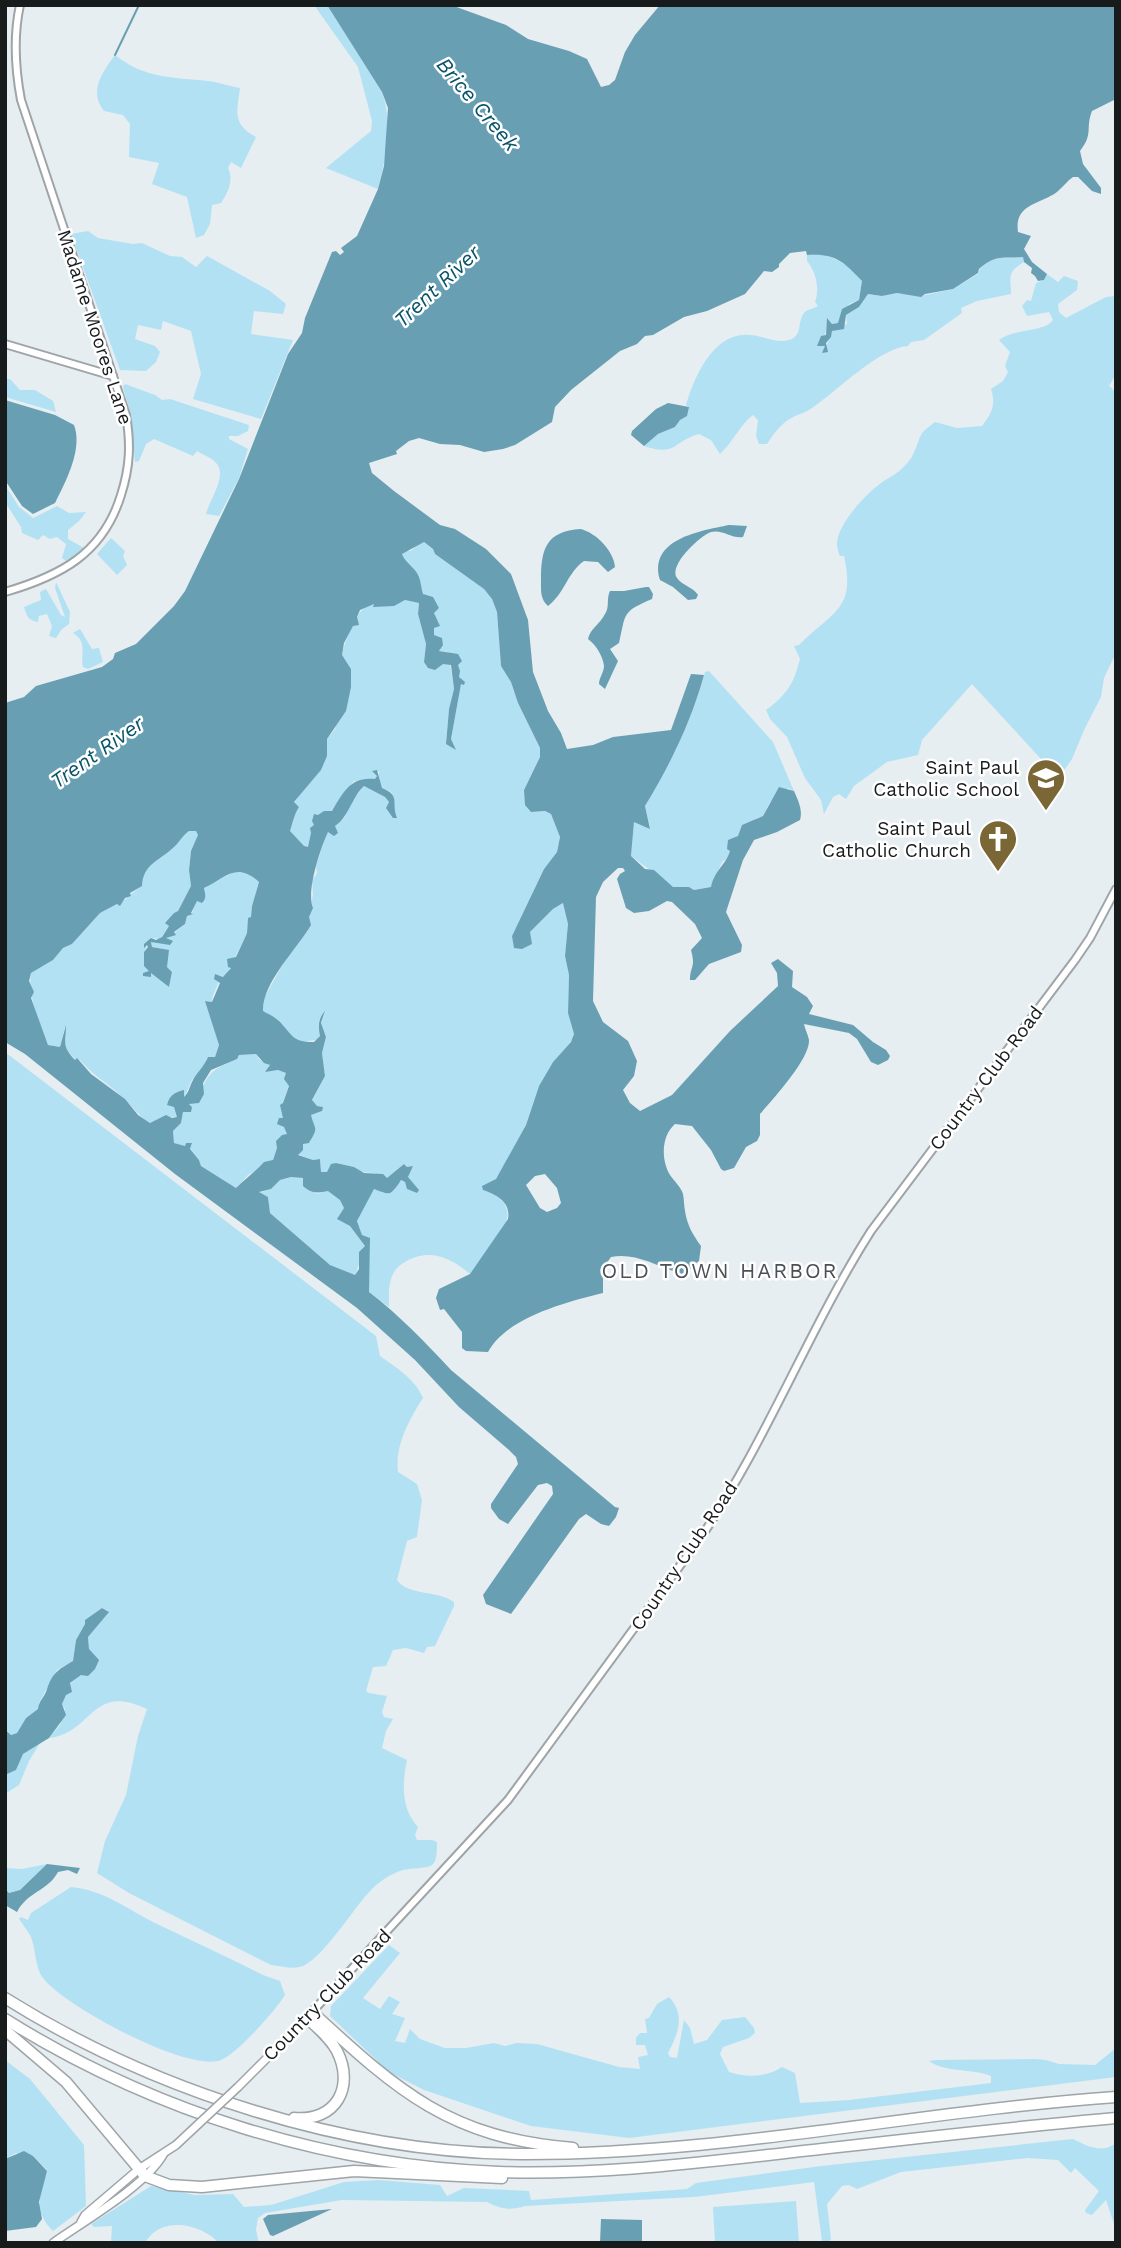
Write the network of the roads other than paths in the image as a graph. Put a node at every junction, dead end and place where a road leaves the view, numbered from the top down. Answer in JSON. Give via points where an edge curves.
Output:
{"nodes":[{"id":1,"x":20,"y":5,"type":"edge"},
{"id":2,"x":5,"y":344,"type":"edge"},
{"id":3,"x":113,"y":376,"type":"junction"},
{"id":4,"x":5,"y":592,"type":"edge"},
{"id":5,"x":1116,"y":889,"type":"edge"},
{"id":6,"x":5,"y":1998,"type":"edge"},
{"id":7,"x":310,"y":2015,"type":"junction"},
{"id":8,"x":5,"y":2020,"type":"edge"},
{"id":9,"x":5,"y":2031,"type":"edge"},
{"id":10,"x":188,"y":2088,"type":"junction"},
{"id":11,"x":1116,"y":2097,"type":"edge"},
{"id":12,"x":1116,"y":2118,"type":"edge"},
{"id":13,"x":633,"y":2151,"type":"junction"},
{"id":14,"x":142,"y":2172,"type":"junction"},
{"id":15,"x":586,"y":2172,"type":"junction"},
{"id":16,"x":53,"y":2243,"type":"edge"}],
"edges":[{"from":1,"to":3,"type":"street","name":"Madame Moores Lane","via":[[15,62],[21,100]]},
{"from":2,"to":3,"type":"street"},
{"from":3,"to":4,"type":"street","name":"Madame Moores Lane","via":[[130,444],[128,473],[116,513],[93,546],[73,563],[38,582]]},
{"from":5,"to":7,"type":"street","name":"Country Club Road","via":[[1075,960],[871,1231],[729,1494],[701,1537],[500,1809]]},
{"from":6,"to":10,"type":"highway","via":[[130,2066]]},
{"from":7,"to":10,"type":"highway","via":[[334,2045],[342,2067],[341,2092],[329,2111],[315,2118],[297,2118]]},
{"from":7,"to":13,"type":"highway","via":[[393,2083],[457,2122],[533,2143]]},
{"from":7,"to":14,"type":"main road","name":"Country Club Road","bridge":true,"via":[[239,2088]]},
{"from":8,"to":15,"type":"highway","via":[[122,2082],[273,2137],[435,2167]]},
{"from":9,"to":14,"type":"highway","via":[[66,2082]]},
{"from":10,"to":13,"type":"highway","via":[[321,2130],[419,2147],[519,2154]]},
{"from":11,"to":13,"type":"highway"},
{"from":12,"to":15,"type":"highway"},
{"from":14,"to":15,"type":"highway","via":[[169,2185],[192,2188],[340,2172],[522,2179]]},
{"from":14,"to":16,"type":"main road","name":"Country Club Road"}]}
